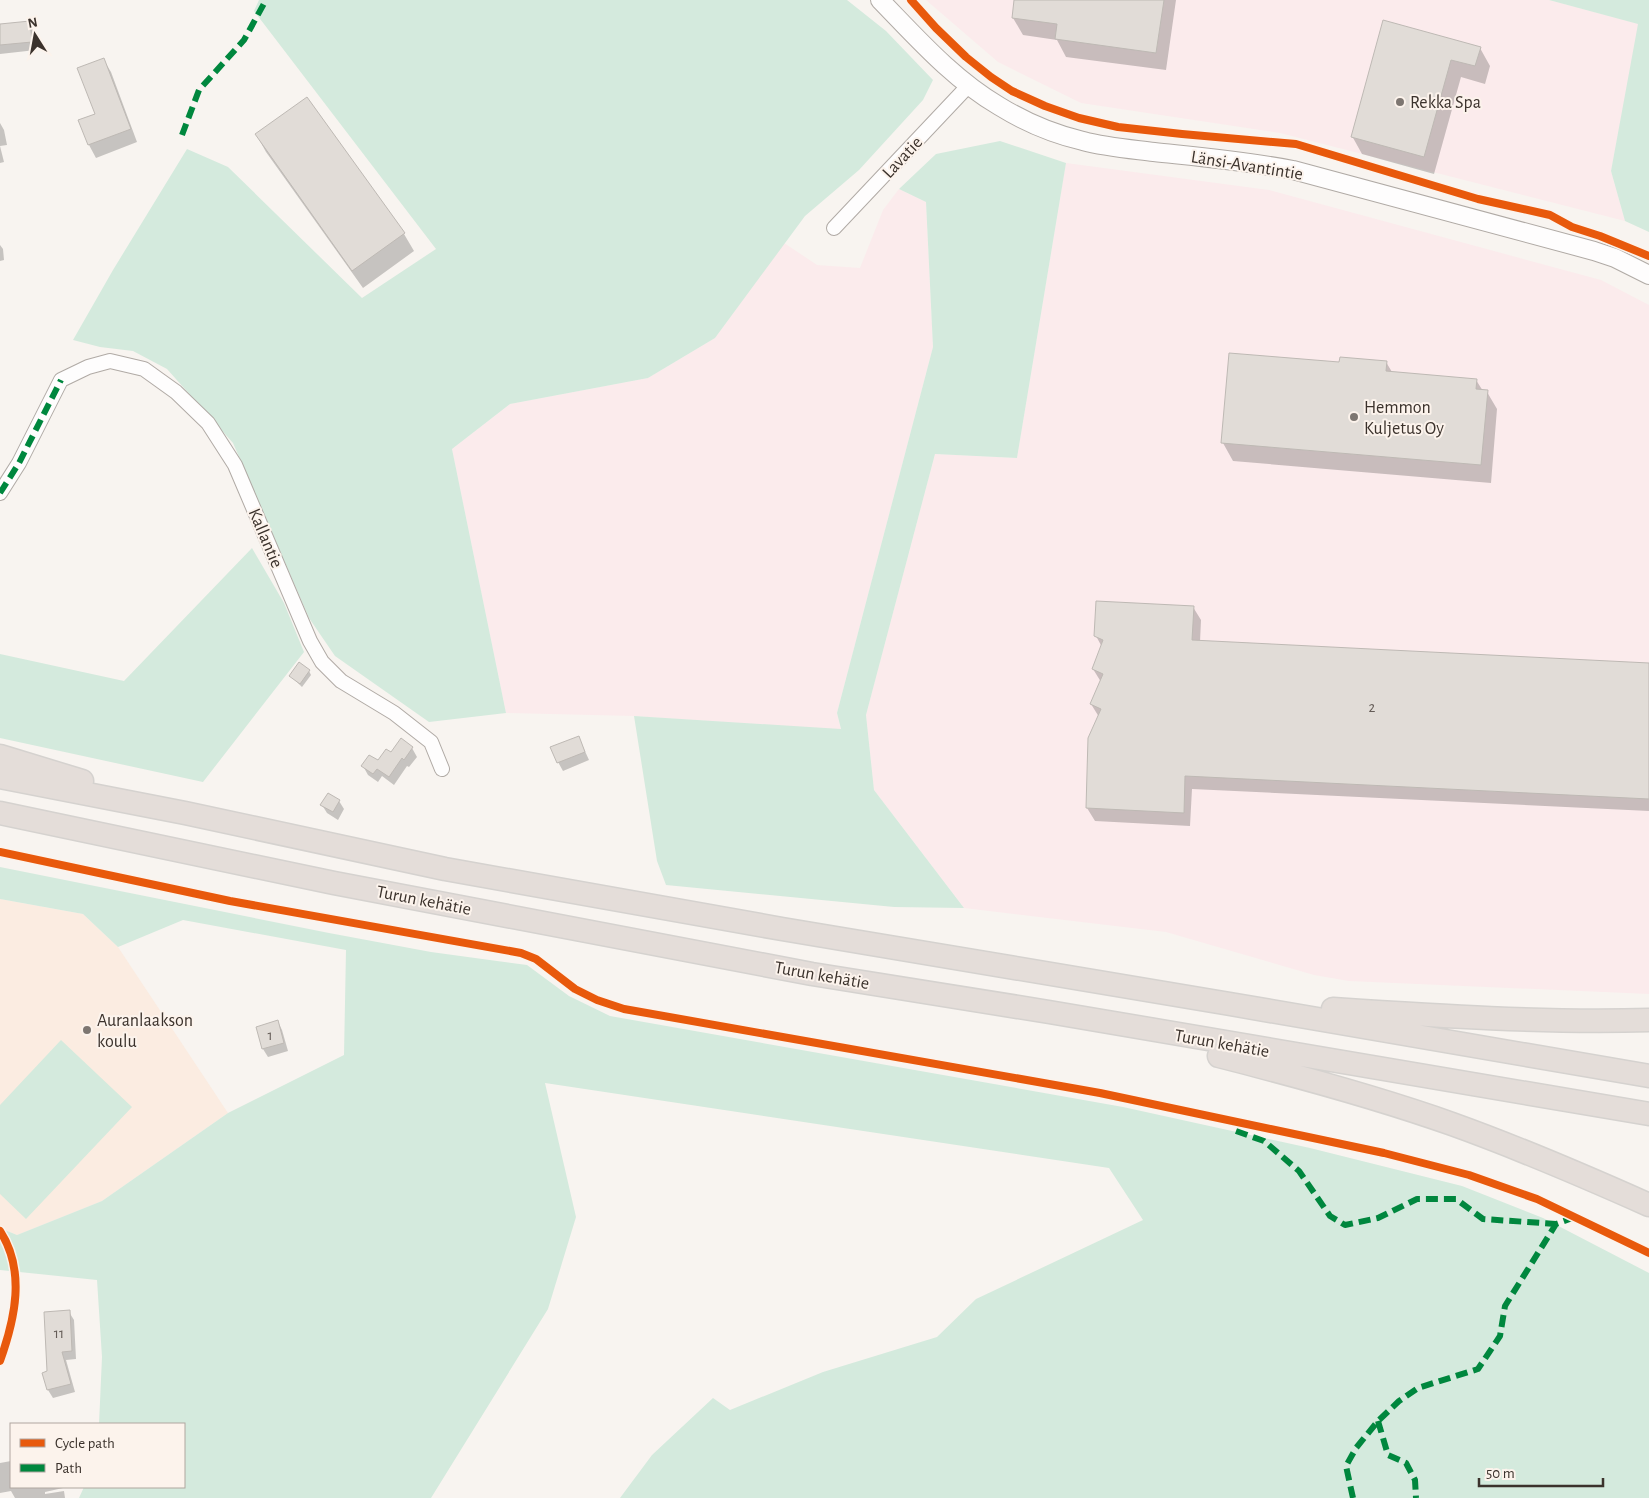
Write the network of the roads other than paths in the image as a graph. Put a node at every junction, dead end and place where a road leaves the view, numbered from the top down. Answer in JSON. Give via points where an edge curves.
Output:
{"nodes":[{"id":1,"x":880,"y":0,"type":"edge"},
{"id":2,"x":969,"y":85,"type":"junction"},
{"id":3,"x":834,"y":228,"type":"dead end"},
{"id":4,"x":1649,"y":274,"type":"edge"},
{"id":5,"x":0,"y":493,"type":"edge"},
{"id":6,"x":0,"y":756,"type":"edge"},
{"id":7,"x":442,"y":769,"type":"dead end"},
{"id":8,"x":0,"y":777,"type":"edge"},
{"id":9,"x":0,"y":813,"type":"edge"},
{"id":10,"x":185,"y":813,"type":"junction"},
{"id":11,"x":1230,"y":1004,"type":"junction"},
{"id":12,"x":1049,"y":1012,"type":"junction"},
{"id":13,"x":1649,"y":1020,"type":"edge"},
{"id":14,"x":1649,"y":1076,"type":"edge"},
{"id":15,"x":1649,"y":1114,"type":"edge"},
{"id":16,"x":1649,"y":1205,"type":"edge"}],
"edges":[{"from":1,"to":2,"type":"street","name":"Länsi-Avantintie"},
{"from":2,"to":3,"type":"street","name":"Lavatie"},
{"from":2,"to":4,"type":"street","name":"Länsi-Avantintie","via":[[1021,119],[1062,136],[1085,142],[1293,170],[1594,251]]},
{"from":5,"to":7,"type":"street","name":"Kallantie","via":[[61,380],[110,361],[144,369],[176,392],[208,423],[235,466],[322,662],[342,682],[394,713],[431,742]]},
{"from":6,"to":10,"type":"highway"},
{"from":8,"to":10,"type":"highway","name":"Turun kehätie"},
{"from":9,"to":12,"type":"highway","name":"Turun kehätie","via":[[706,954]]},
{"from":10,"to":11,"type":"highway","name":"Turun kehätie","via":[[445,868]]},
{"from":11,"to":13,"type":"highway","via":[[1509,1019]]},
{"from":11,"to":14,"type":"highway","name":"Turun kehätie"},
{"from":12,"to":15,"type":"highway","name":"Turun kehätie"},
{"from":12,"to":16,"type":"highway","via":[[1370,1097],[1552,1162]]}]}
